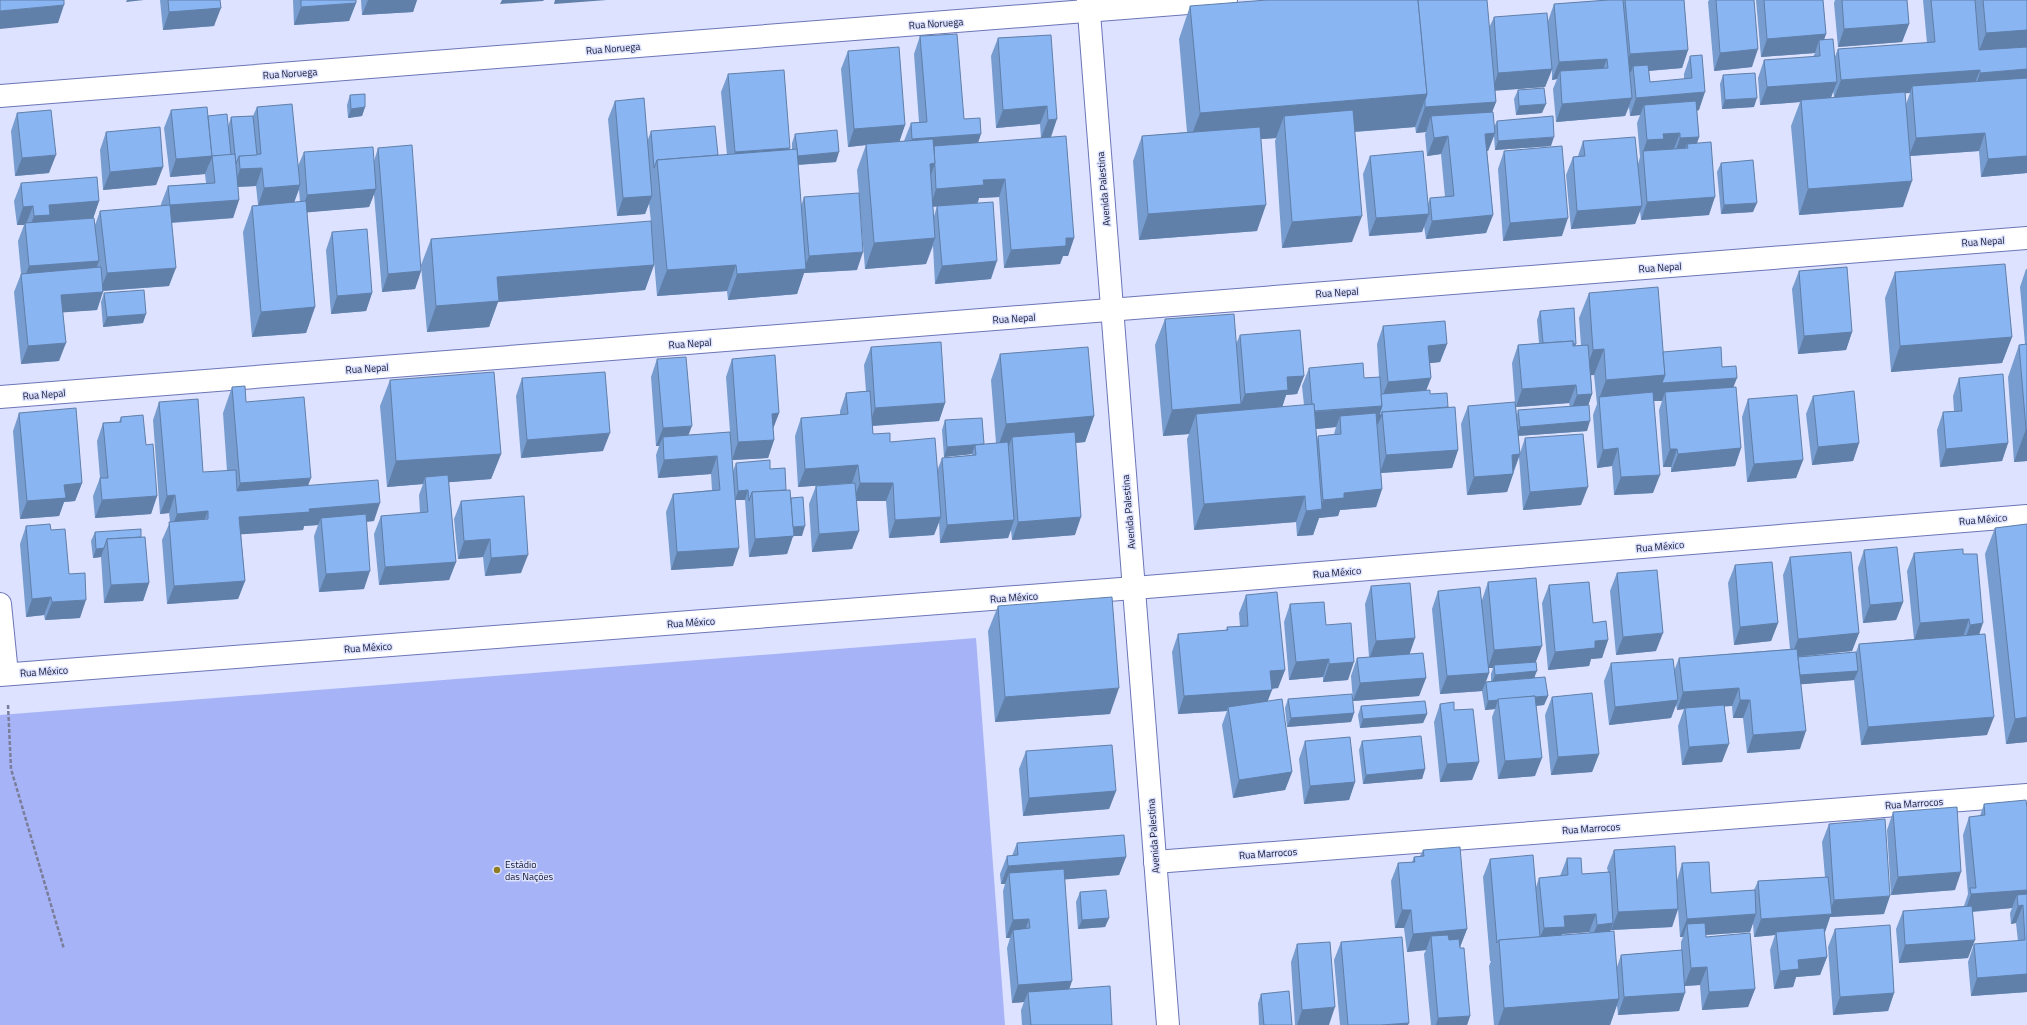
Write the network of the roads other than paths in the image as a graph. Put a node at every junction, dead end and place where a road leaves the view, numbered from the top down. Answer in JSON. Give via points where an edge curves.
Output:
{"nodes":[{"id":1,"x":1226,"y":0,"type":"edge"},
{"id":2,"x":1088,"y":5,"type":"edge"},
{"id":3,"x":0,"y":96,"type":"edge"},
{"id":4,"x":2027,"y":238,"type":"edge"},
{"id":5,"x":1112,"y":310,"type":"junction"},
{"id":6,"x":0,"y":397,"type":"edge"},
{"id":7,"x":2027,"y":516,"type":"edge"},
{"id":8,"x":1134,"y":588,"type":"junction"},
{"id":9,"x":0,"y":604,"type":"edge"},
{"id":10,"x":3,"y":674,"type":"edge"},
{"id":11,"x":2027,"y":795,"type":"edge"},
{"id":12,"x":1155,"y":862,"type":"junction"},
{"id":13,"x":1168,"y":1025,"type":"edge"}],
"edges":[{"from":1,"to":2,"type":"street","name":"Rua Noruega"},
{"from":2,"to":3,"type":"street","name":"Rua Noruega"},
{"from":2,"to":5,"type":"street","name":"Avenida Palestina"},
{"from":4,"to":5,"type":"street","name":"Rua Nepal"},
{"from":5,"to":6,"type":"street","name":"Rua Nepal"},
{"from":5,"to":8,"type":"street","name":"Avenida Palestina"},
{"from":7,"to":8,"type":"street","name":"Rua México"},
{"from":8,"to":10,"type":"street","name":"Rua México"},
{"from":8,"to":12,"type":"street","name":"Avenida Palestina"},
{"from":9,"to":10,"type":"street"},
{"from":11,"to":12,"type":"street","name":"Rua Marrocos"},
{"from":12,"to":13,"type":"street","name":"Avenida Palestina"}]}
